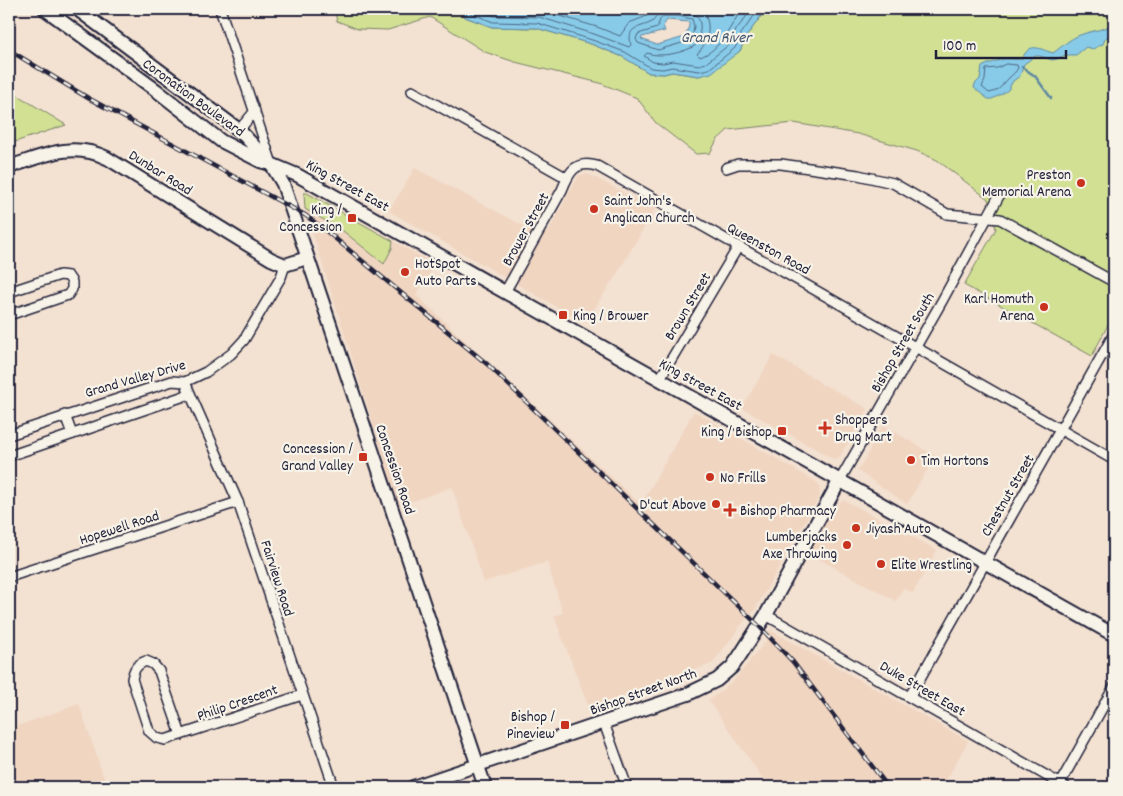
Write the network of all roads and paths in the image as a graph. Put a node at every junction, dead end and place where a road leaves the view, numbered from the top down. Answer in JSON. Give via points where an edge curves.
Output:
{"nodes":[{"id":1,"x":46,"y":9,"type":"edge"},
{"id":2,"x":77,"y":9,"type":"edge"},
{"id":3,"x":220,"y":9,"type":"edge"},
{"id":4,"x":166,"y":76,"type":"junction"},
{"id":5,"x":156,"y":90,"type":"junction"},
{"id":6,"x":412,"y":91,"type":"dead end"},
{"id":7,"x":255,"y":111,"type":"junction"},
{"id":8,"x":239,"y":130,"type":"junction"},
{"id":9,"x":271,"y":164,"type":"junction"},
{"id":10,"x":9,"y":167,"type":"edge"},
{"id":11,"x":726,"y":168,"type":"dead end"},
{"id":12,"x":567,"y":178,"type":"junction"},
{"id":13,"x":999,"y":196,"type":"dead end"},
{"id":14,"x":988,"y":218,"type":"junction"},
{"id":15,"x":738,"y":247,"type":"junction"},
{"id":16,"x":306,"y":258,"type":"junction"},
{"id":17,"x":286,"y":265,"type":"junction"},
{"id":18,"x":1114,"y":282,"type":"edge"},
{"id":19,"x":9,"y":292,"type":"edge"},
{"id":20,"x":505,"y":292,"type":"junction"},
{"id":21,"x":9,"y":314,"type":"edge"},
{"id":22,"x":1114,"y":334,"type":"edge"},
{"id":23,"x":916,"y":347,"type":"junction"},
{"id":24,"x":659,"y":380,"type":"junction"},
{"id":25,"x":185,"y":382,"type":"junction"},
{"id":26,"x":190,"y":394,"type":"junction"},
{"id":27,"x":66,"y":416,"type":"junction"},
{"id":28,"x":1061,"y":430,"type":"junction"},
{"id":29,"x":72,"y":434,"type":"junction"},
{"id":30,"x":9,"y":435,"type":"edge"},
{"id":31,"x":9,"y":456,"type":"edge"},
{"id":32,"x":1114,"y":460,"type":"edge"},
{"id":33,"x":840,"y":480,"type":"junction"},
{"id":34,"x":238,"y":502,"type":"junction"},
{"id":35,"x":985,"y":562,"type":"junction"},
{"id":36,"x":9,"y":578,"type":"edge"},
{"id":37,"x":766,"y":614,"type":"junction"},
{"id":38,"x":1114,"y":635,"type":"edge"},
{"id":39,"x":1114,"y":687,"type":"edge"},
{"id":40,"x":302,"y":695,"type":"junction"},
{"id":41,"x":910,"y":696,"type":"junction"},
{"id":42,"x":604,"y":723,"type":"junction"},
{"id":43,"x":181,"y":735,"type":"junction"},
{"id":44,"x":478,"y":765,"type":"junction"},
{"id":45,"x":1061,"y":786,"type":"edge"},
{"id":46,"x":334,"y":787,"type":"edge"},
{"id":47,"x":413,"y":787,"type":"edge"},
{"id":48,"x":485,"y":787,"type":"edge"},
{"id":49,"x":626,"y":787,"type":"edge"}],
"edges":[{"from":1,"to":5,"type":"main road","name":"Coronation Boulevard"},
{"from":2,"to":4,"type":"main road","name":"Coronation Boulevard"},
{"from":3,"to":7,"type":"street"},
{"from":4,"to":5,"type":"main road"},
{"from":4,"to":8,"type":"main road","name":"Coronation Boulevard"},
{"from":5,"to":9,"type":"main road","name":"Coronation Boulevard","via":[[221,141]]},
{"from":6,"to":12,"type":"street"},
{"from":7,"to":8,"type":"street"},
{"from":7,"to":9,"type":"street"},
{"from":8,"to":9,"type":"main road","name":"Coronation Boulevard"},
{"from":9,"to":16,"type":"main road","name":"Concession Road","via":[[283,184]]},
{"from":9,"to":20,"type":"main road","name":"King Street East","via":[[297,175]]},
{"from":10,"to":17,"type":"main road","name":"Dunbar Road","via":[[57,151],[96,153]]},
{"from":11,"to":14,"type":"street","via":[[738,164],[781,164],[858,175],[894,183],[946,214]]},
{"from":12,"to":15,"type":"street","name":"Queenston Road","via":[[578,166],[597,166]]},
{"from":12,"to":20,"type":"street","name":"Brower Street"},
{"from":13,"to":14,"type":"street","name":"Bishop Street South"},
{"from":14,"to":18,"type":"street","via":[[1000,219]]},
{"from":14,"to":23,"type":"street","name":"Bishop Street South"},
{"from":15,"to":23,"type":"street","name":"Queenston Road"},
{"from":15,"to":24,"type":"street","name":"Brown Street"},
{"from":16,"to":17,"type":"main road"},
{"from":16,"to":44,"type":"main road","name":"Concession Road"},
{"from":17,"to":25,"type":"street","name":"Grand Valley Drive","via":[[244,340],[206,372]]},
{"from":19,"to":21,"type":"street","via":[[60,275],[68,276],[72,282],[68,295]]},
{"from":20,"to":24,"type":"main road","name":"King Street East"},
{"from":22,"to":28,"type":"street","name":"Chestnut Street"},
{"from":23,"to":28,"type":"street","name":"Queenston Road"},
{"from":23,"to":33,"type":"street","name":"Bishop Street South"},
{"from":24,"to":33,"type":"main road","name":"King Street East"},
{"from":25,"to":26,"type":"street","name":"Fairview Road"},
{"from":25,"to":27,"type":"street","name":"Grand Valley Drive","via":[[172,381]]},
{"from":26,"to":29,"type":"street","name":"Grand Valley Drive"},
{"from":26,"to":34,"type":"street","name":"Fairview Road"},
{"from":27,"to":29,"type":"street"},
{"from":27,"to":30,"type":"street","name":"Grand Valley Drive"},
{"from":28,"to":32,"type":"street","name":"Queenston Road"},
{"from":28,"to":35,"type":"street","name":"Chestnut Street"},
{"from":29,"to":31,"type":"street","name":"Grand Valley Drive"},
{"from":33,"to":35,"type":"main road","name":"King Street East"},
{"from":33,"to":37,"type":"main road","name":"Bishop Street North"},
{"from":34,"to":36,"type":"street","name":"Hopewell Road"},
{"from":34,"to":40,"type":"street","name":"Fairview Road"},
{"from":35,"to":38,"type":"main road","name":"King Street East"},
{"from":35,"to":41,"type":"street","name":"Chestnut Street"},
{"from":37,"to":41,"type":"street","name":"Duke Street East"},
{"from":37,"to":42,"type":"main road","name":"Bishop Street North","via":[[732,666],[709,685]]},
{"from":39,"to":45,"type":"street"},
{"from":40,"to":43,"type":"street","name":"Philip Crescent"},
{"from":40,"to":46,"type":"street","name":"Fairview Road"},
{"from":41,"to":45,"type":"street","name":"Duke Street East"},
{"from":42,"to":44,"type":"main road","name":"Bishop Street North"},
{"from":42,"to":49,"type":"street"},
{"from":43,"to":43,"type":"street","name":"Philip Crescent","via":[[159,671],[146,661],[137,664],[132,679],[149,731],[165,740]]},
{"from":44,"to":47,"type":"main road","name":"Bishop Street North"},
{"from":44,"to":48,"type":"main road","name":"Concession Road"}]}
